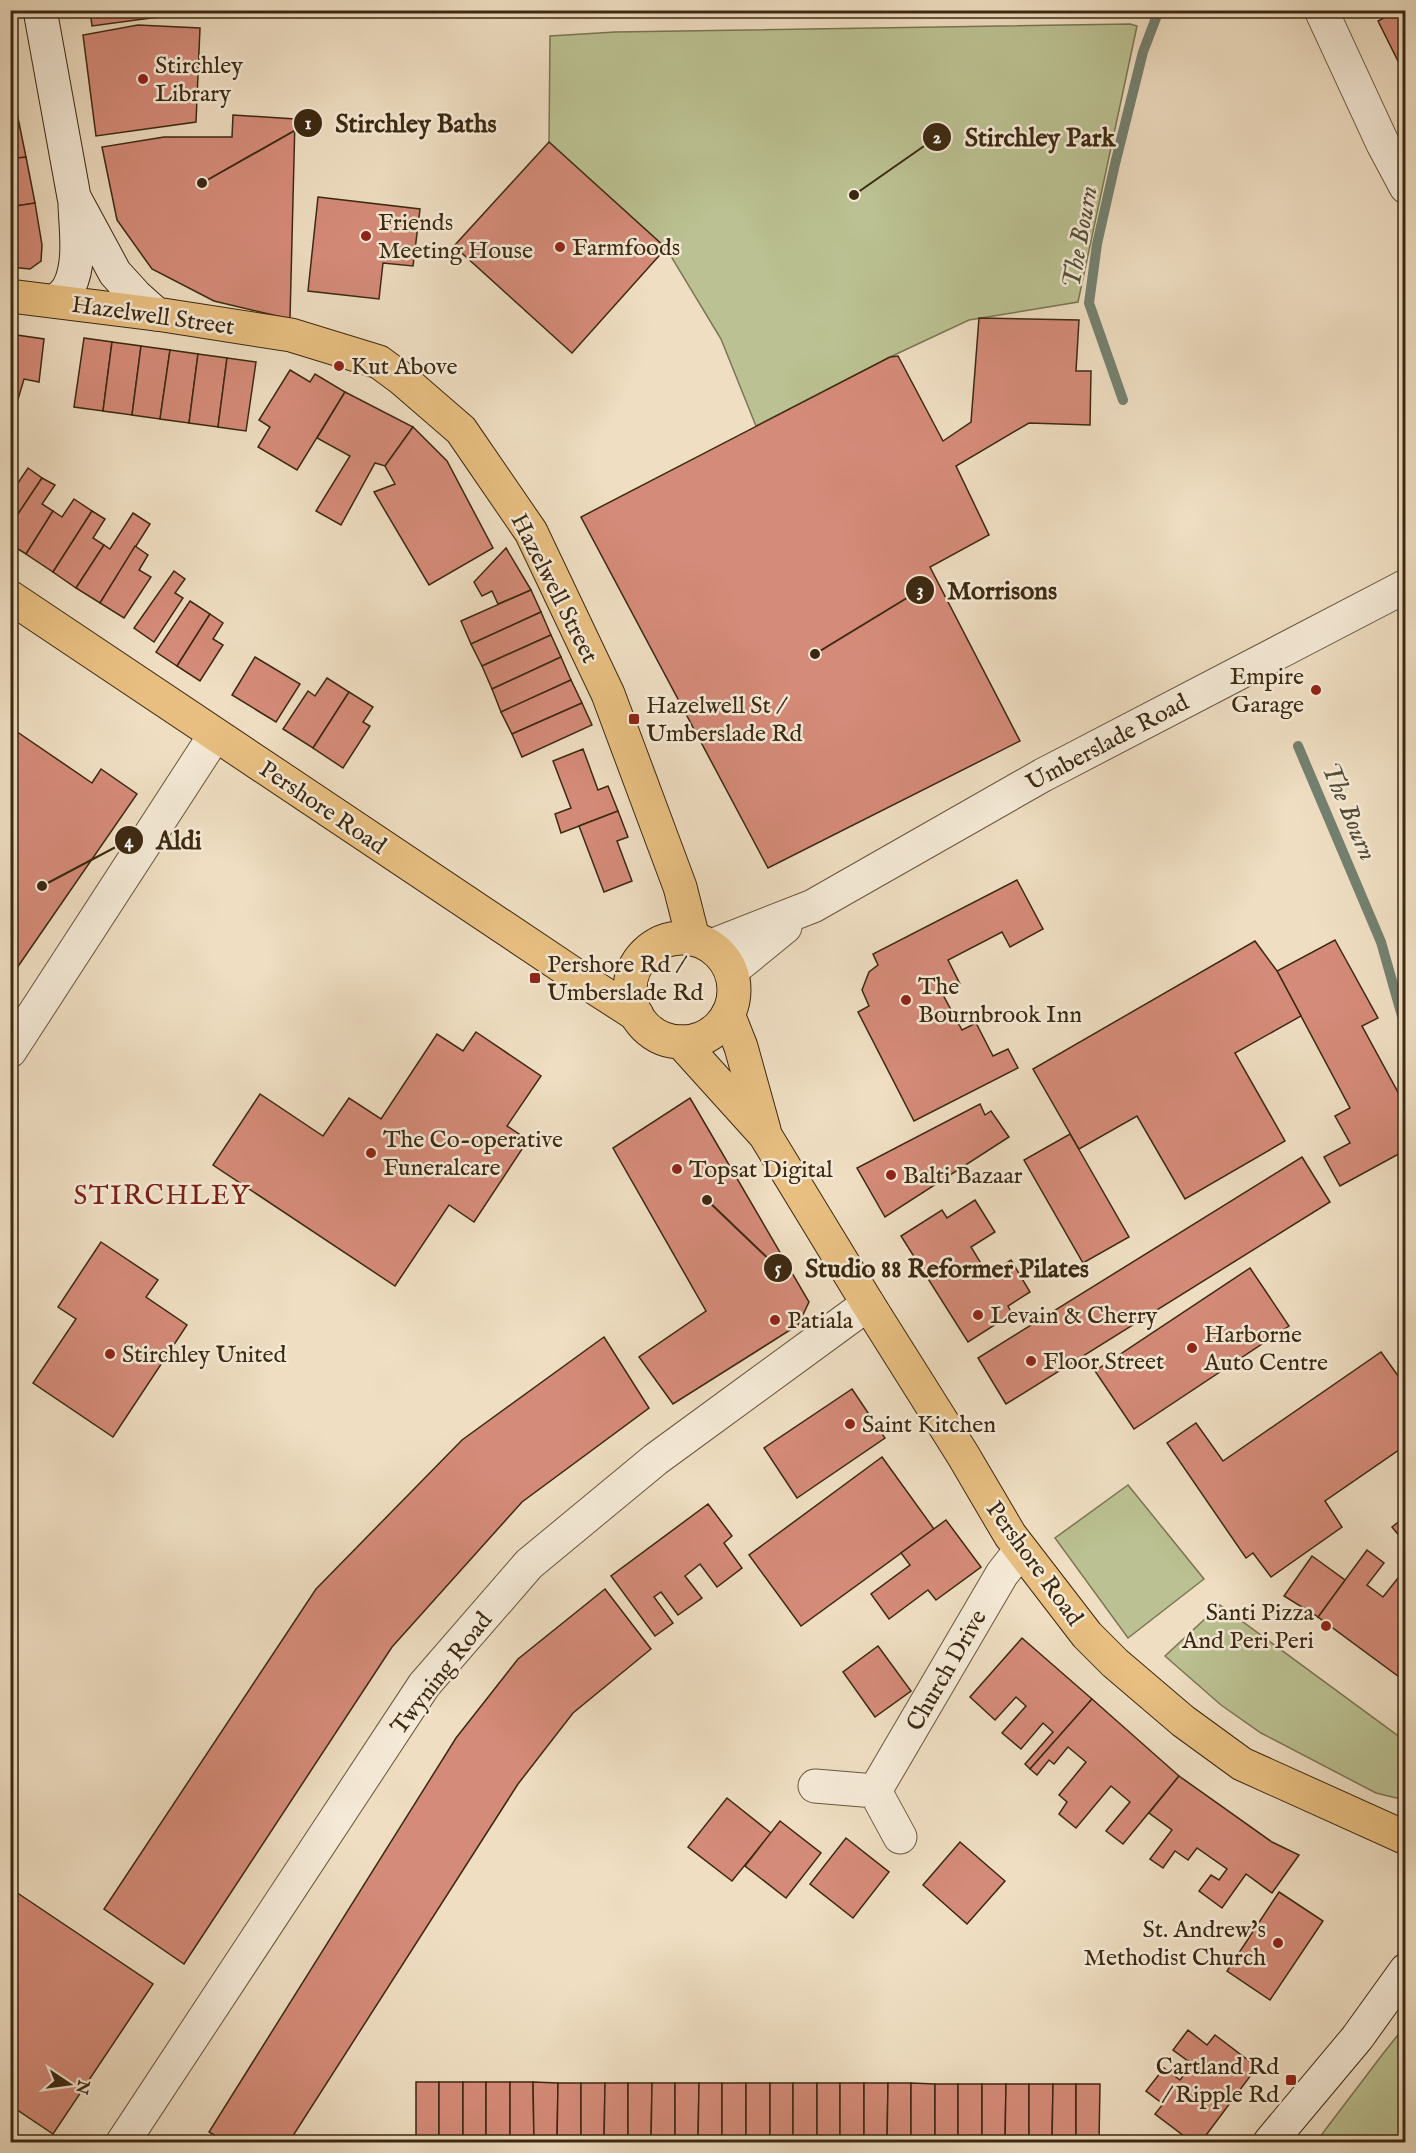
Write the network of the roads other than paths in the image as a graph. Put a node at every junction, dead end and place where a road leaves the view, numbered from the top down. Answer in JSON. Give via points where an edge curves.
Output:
{"nodes":[{"id":1,"x":40,"y":10,"type":"edge"},
{"id":2,"x":1321,"y":10,"type":"edge"},
{"id":3,"x":1394,"y":139,"type":"edge"},
{"id":4,"x":1406,"y":187,"type":"edge"},
{"id":5,"x":74,"y":197,"type":"junction"},
{"id":6,"x":10,"y":296,"type":"edge"},
{"id":7,"x":56,"y":302,"type":"junction"},
{"id":8,"x":156,"y":314,"type":"junction"},
{"id":9,"x":1406,"y":586,"type":"edge"},
{"id":10,"x":10,"y":597,"type":"edge"},
{"id":11,"x":215,"y":735,"type":"junction"},
{"id":12,"x":712,"y":952,"type":"junction"},
{"id":13,"x":728,"y":1014,"type":"junction"},
{"id":14,"x":637,"y":1015,"type":"junction"},
{"id":15,"x":681,"y":1042,"type":"junction"},
{"id":16,"x":10,"y":1051,"type":"edge"},
{"id":17,"x":765,"y":1135,"type":"junction"},
{"id":18,"x":868,"y":1304,"type":"junction"},
{"id":19,"x":1020,"y":1551,"type":"junction"},
{"id":20,"x":815,"y":1786,"type":"dead end"},
{"id":21,"x":875,"y":1791,"type":"junction"},
{"id":22,"x":900,"y":1837,"type":"dead end"},
{"id":23,"x":1406,"y":1838,"type":"edge"},
{"id":24,"x":1406,"y":1970,"type":"edge"},
{"id":25,"x":123,"y":2142,"type":"edge"},
{"id":26,"x":1270,"y":2142,"type":"edge"}],
"edges":[{"from":1,"to":5,"type":"street"},
{"from":2,"to":3,"type":"street"},
{"from":3,"to":4,"type":"street"},
{"from":5,"to":7,"type":"street","via":[[77,243],[73,275],[68,289]]},
{"from":5,"to":8,"type":"street","via":[[115,273]]},
{"from":6,"to":7,"type":"main road","name":"Hazelwell Street"},
{"from":7,"to":8,"type":"main road","name":"Hazelwell Street"},
{"from":8,"to":12,"type":"main road","name":"Hazelwell Street","via":[[291,335],[379,362],[460,430],[531,532],[608,694],[680,887]]},
{"from":9,"to":12,"type":"street","name":"Umberslade Road","via":[[1043,775],[813,906]]},
{"from":10,"to":11,"type":"main road","name":"Pershore Road"},
{"from":11,"to":14,"type":"main road","name":"Pershore Road"},
{"from":11,"to":16,"type":"street"},
{"from":12,"to":13,"type":"main road","via":[[734,990]]},
{"from":12,"to":14,"type":"main road","via":[[680,938],[650,948],[637,964],[631,980]]},
{"from":13,"to":15,"type":"main road","via":[[712,1032]]},
{"from":13,"to":17,"type":"main road","name":"Pershore Road"},
{"from":14,"to":15,"type":"main road","via":[[656,1035]]},
{"from":15,"to":17,"type":"main road","name":"Pershore Road"},
{"from":17,"to":18,"type":"main road","name":"Pershore Road"},
{"from":18,"to":19,"type":"main road","name":"Pershore Road"},
{"from":18,"to":25,"type":"street","name":"Twyning Road","via":[[656,1459],[529,1564],[424,1685]]},
{"from":19,"to":21,"type":"street","name":"Church Drive","via":[[1002,1574]]},
{"from":19,"to":23,"type":"main road","name":"Pershore Road","via":[[1087,1635],[1183,1721],[1242,1764]]},
{"from":20,"to":21,"type":"street"},
{"from":21,"to":22,"type":"street"},
{"from":24,"to":26,"type":"street","via":[[1357,2038]]}]}
